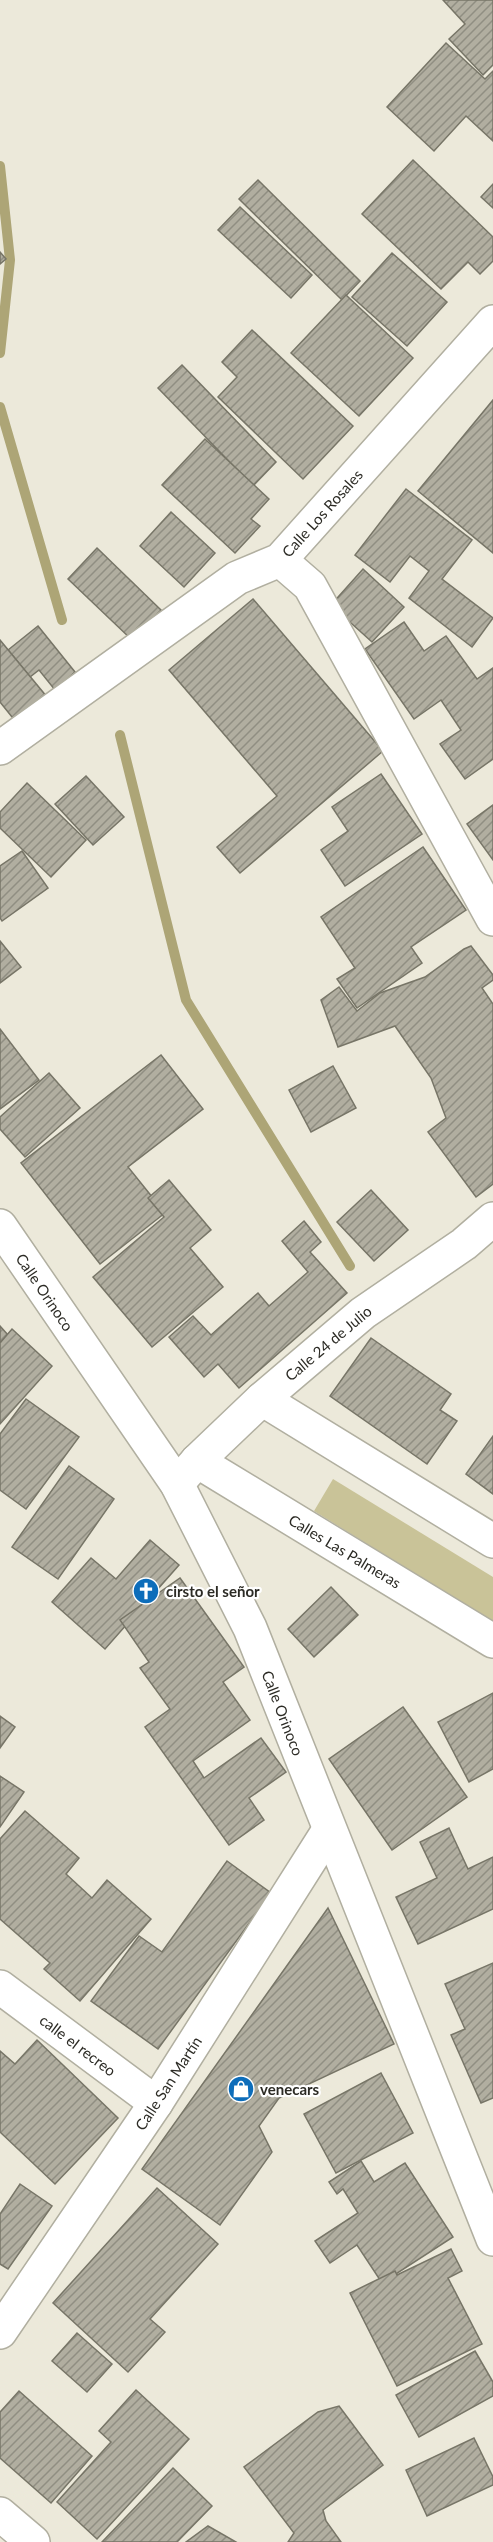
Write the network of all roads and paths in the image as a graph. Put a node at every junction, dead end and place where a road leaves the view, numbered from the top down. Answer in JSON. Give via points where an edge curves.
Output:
{"nodes":[{"id":1,"x":493,"y":322,"type":"edge"},
{"id":2,"x":280,"y":560,"type":"junction"},
{"id":3,"x":0,"y":748,"type":"edge"},
{"id":4,"x":493,"y":919,"type":"edge"},
{"id":5,"x":493,"y":1219,"type":"edge"},
{"id":6,"x":0,"y":1226,"type":"edge"},
{"id":7,"x":262,"y":1399,"type":"junction"},
{"id":8,"x":187,"y":1473,"type":"junction"},
{"id":9,"x":493,"y":1540,"type":"edge"},
{"id":10,"x":493,"y":1641,"type":"edge"},
{"id":11,"x":329,"y":1830,"type":"junction"},
{"id":12,"x":0,"y":1987,"type":"edge"},
{"id":13,"x":156,"y":2103,"type":"junction"},
{"id":14,"x":493,"y":2239,"type":"edge"},
{"id":15,"x":0,"y":2332,"type":"edge"},
{"id":16,"x":0,"y":2514,"type":"edge"},
{"id":17,"x":33,"y":2542,"type":"edge"}],
"edges":[{"from":1,"to":2,"type":"street","name":"Calle Los Rosales"},
{"from":2,"to":3,"type":"street","name":"Calle Los Rosales","via":[[237,578]]},
{"from":2,"to":4,"type":"street","via":[[310,586]]},
{"from":5,"to":7,"type":"street","name":"Calle 24 de Julio","via":[[464,1244],[363,1313]]},
{"from":6,"to":8,"type":"street","name":"Calle Orinoco"},
{"from":7,"to":8,"type":"street","name":"Calle 24 de Julio"},
{"from":7,"to":9,"type":"street"},
{"from":8,"to":10,"type":"street","name":"Calles Las Palmeras"},
{"from":8,"to":11,"type":"street","name":"Calle Orinoco"},
{"from":11,"to":13,"type":"street","name":"Calle San Martín"},
{"from":11,"to":14,"type":"street","name":"Calle Orinoco"},
{"from":12,"to":13,"type":"street","name":"calle el recreo"},
{"from":13,"to":15,"type":"street","name":"Calle San Martín"},
{"from":16,"to":17,"type":"street"}]}
